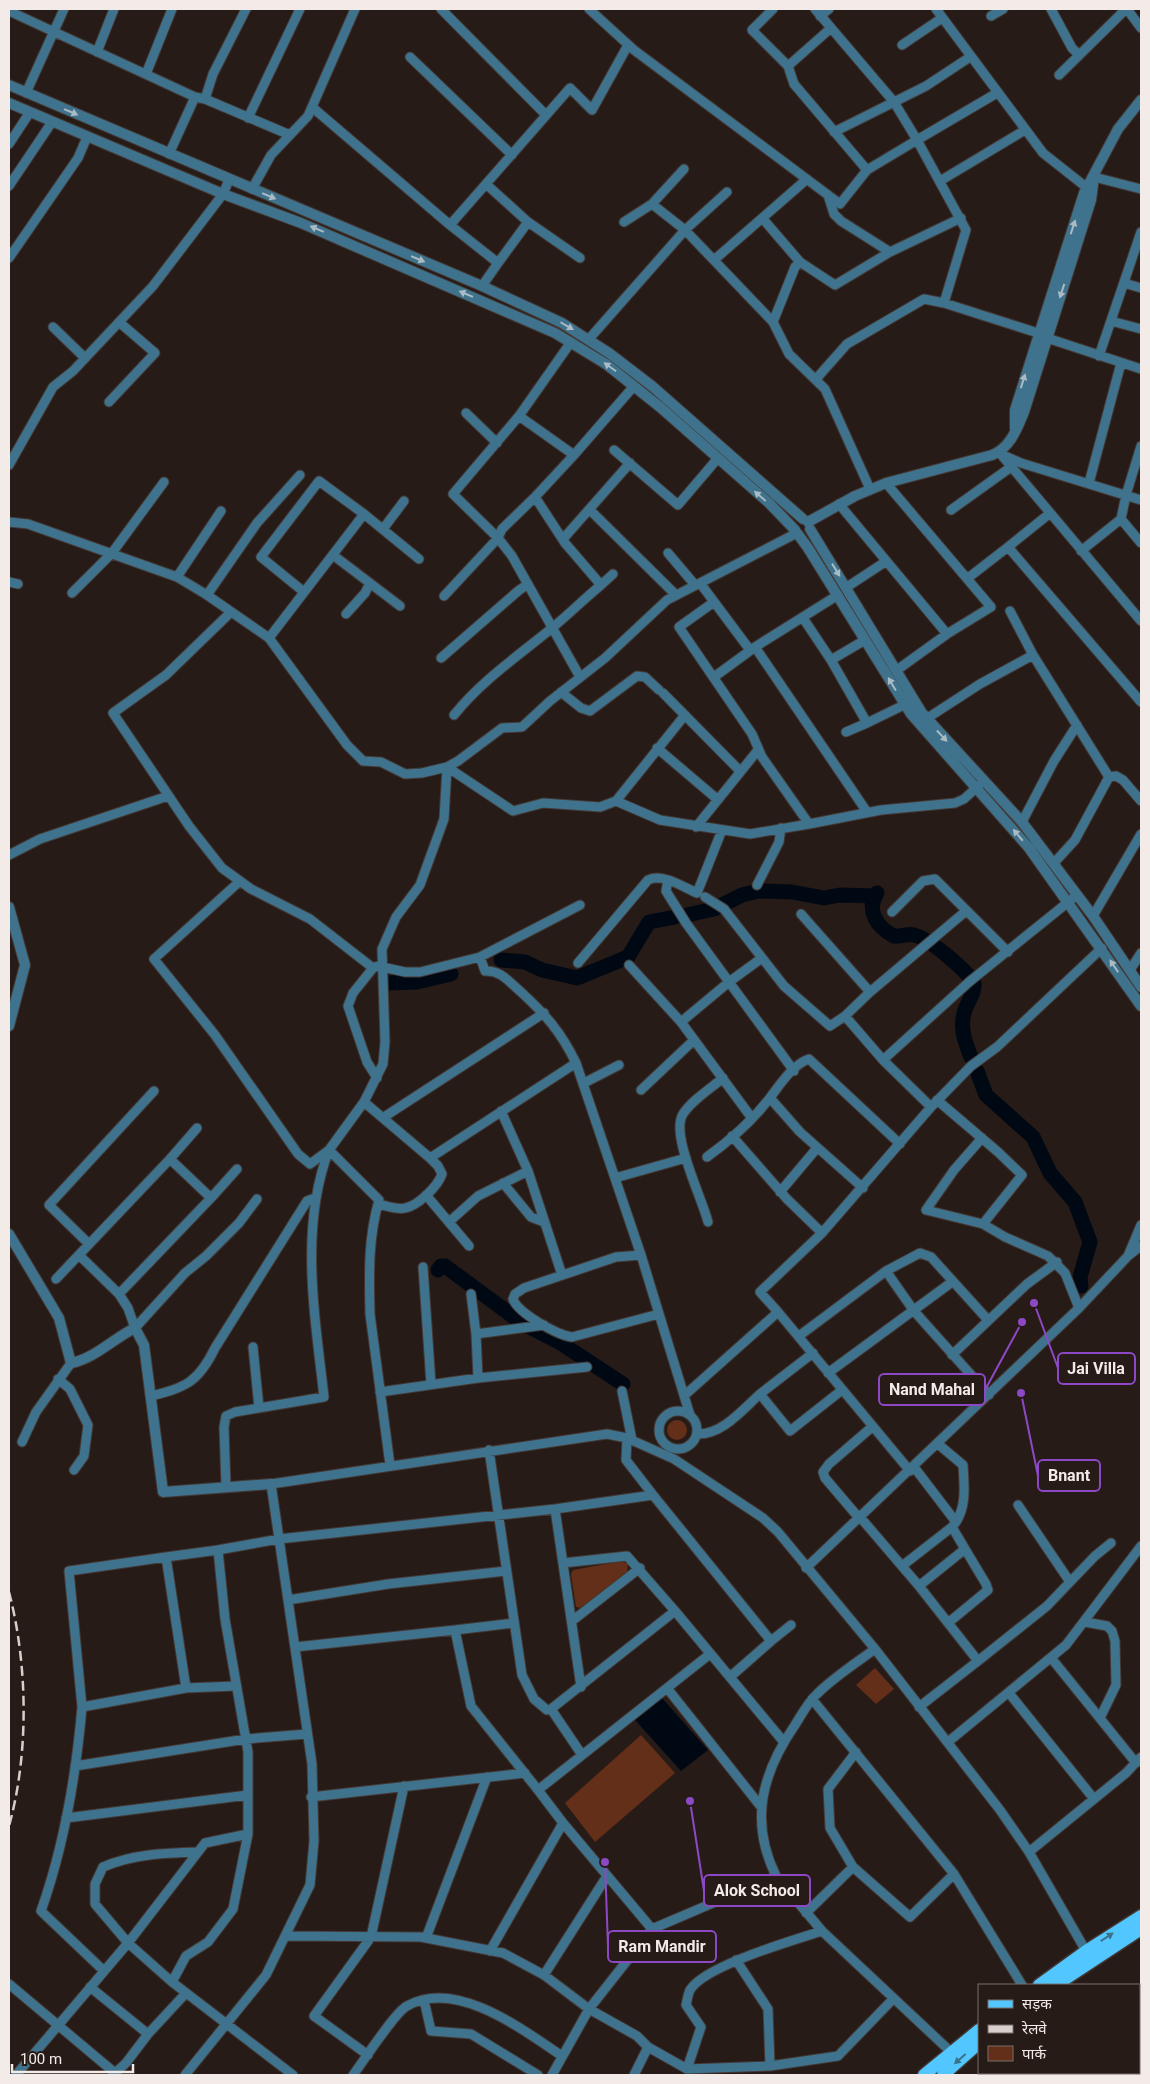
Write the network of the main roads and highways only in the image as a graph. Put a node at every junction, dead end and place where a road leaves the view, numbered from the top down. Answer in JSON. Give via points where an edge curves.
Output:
{"nodes":[{"id":1,"x":1141,"y":1916,"type":"edge"},
{"id":2,"x":1141,"y":1929,"type":"edge"},
{"id":3,"x":1040,"y":1984,"type":"edge"},
{"id":4,"x":1058,"y":1984,"type":"edge"},
{"id":5,"x":978,"y":2031,"type":"edge"},
{"id":6,"x":978,"y":2044,"type":"edge"},
{"id":7,"x":924,"y":2075,"type":"edge"},
{"id":8,"x":943,"y":2075,"type":"edge"}],
"edges":[{"from":3,"to":1,"type":"main road","one_way":true,"via":[[1086,1950]]},
{"from":2,"to":4,"type":"main road"},
{"from":5,"to":7,"type":"main road"},
{"from":6,"to":8,"type":"main road","one_way":true}]}
